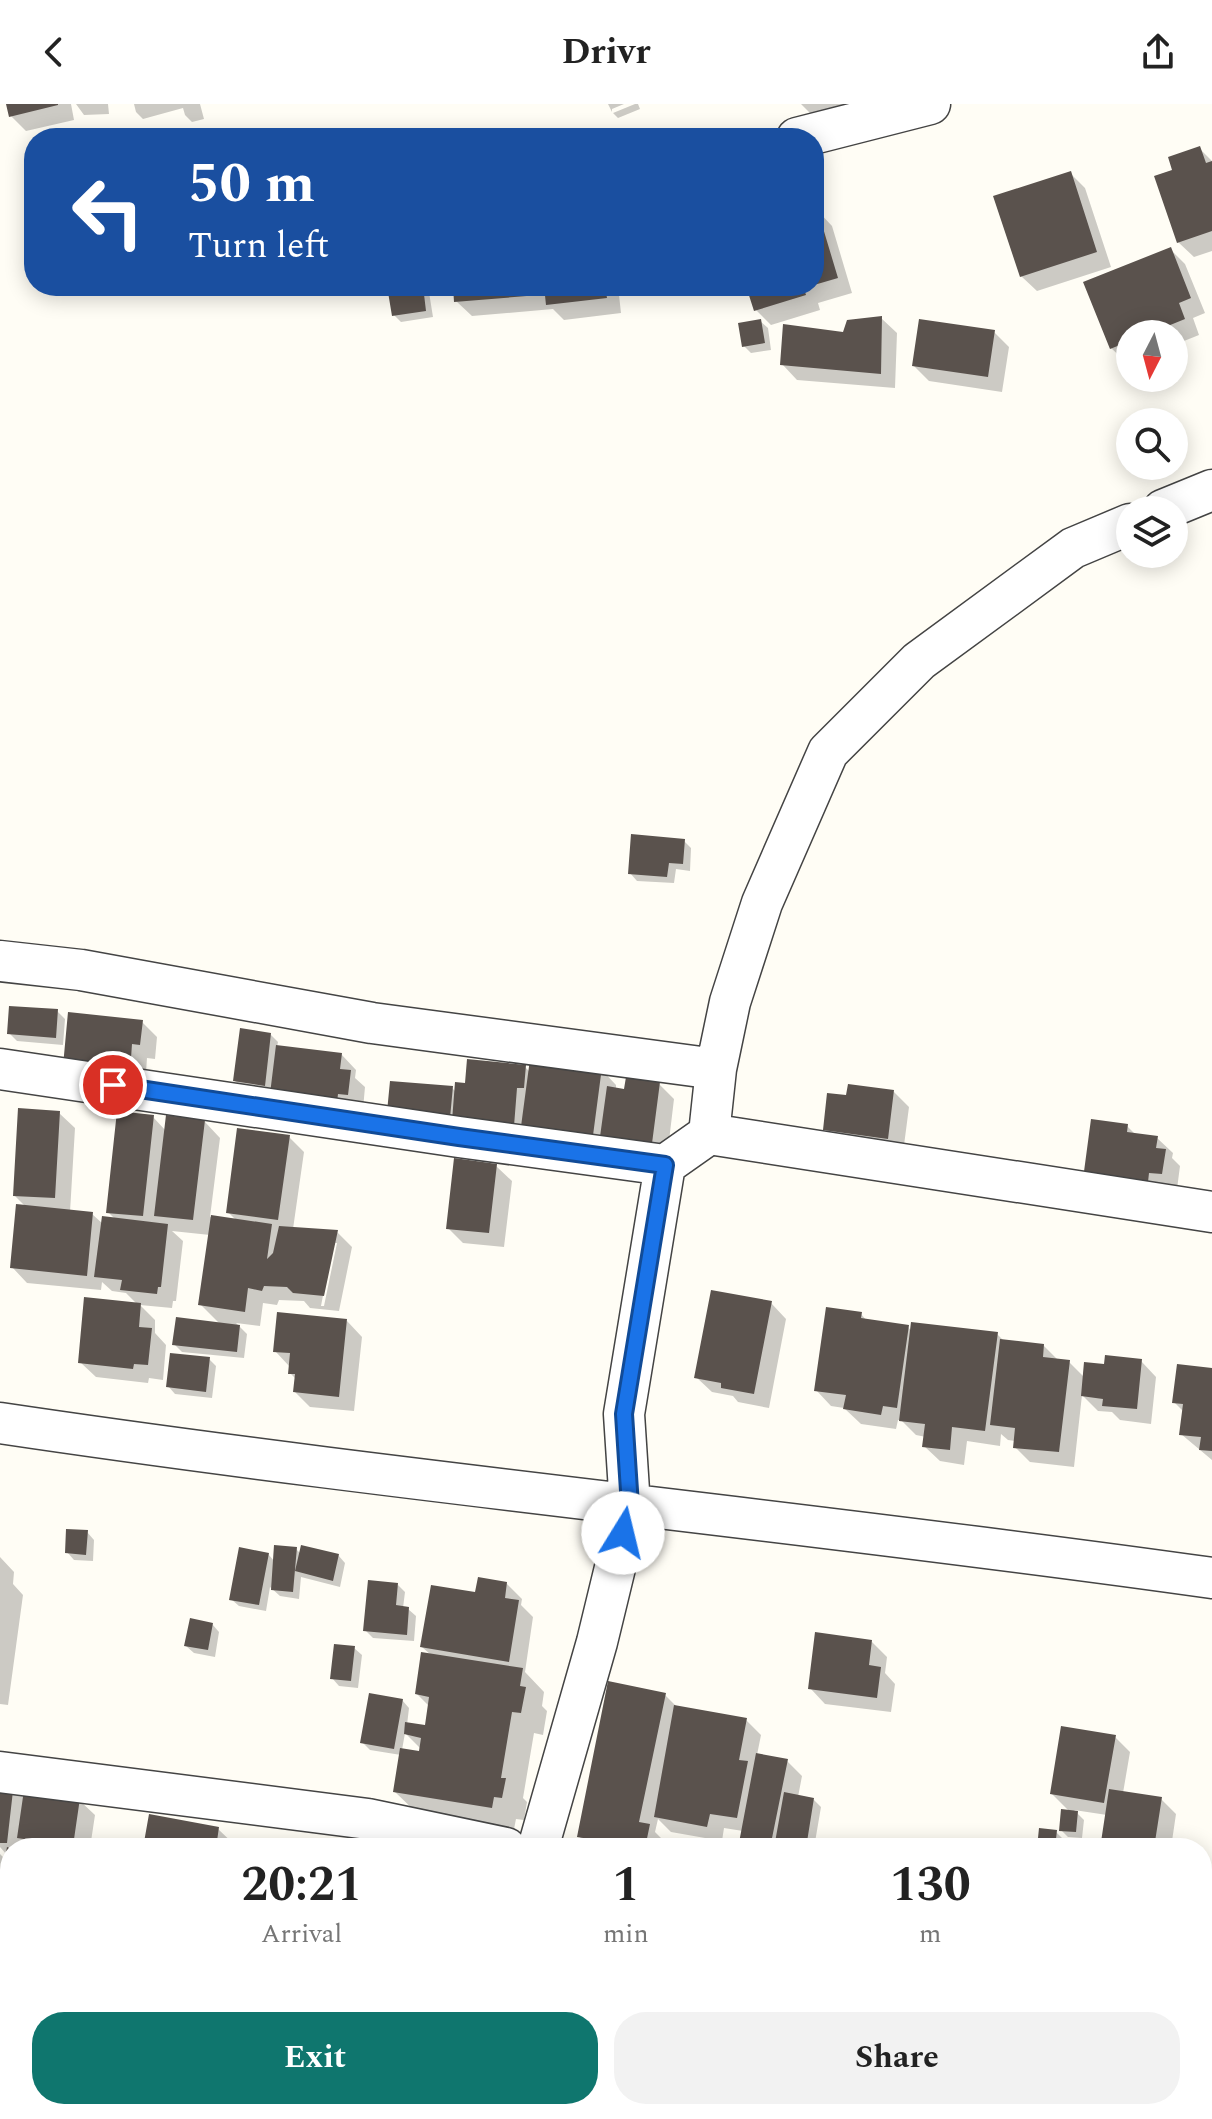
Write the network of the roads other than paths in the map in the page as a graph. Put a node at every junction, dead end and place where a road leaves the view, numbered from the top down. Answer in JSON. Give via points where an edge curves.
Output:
{"nodes":[{"id":1,"x":930,"y":104,"type":"edge"},
{"id":2,"x":824,"y":131,"type":"edge"},
{"id":3,"x":1116,"y":530,"type":"edge"},
{"id":4,"x":0,"y":961,"type":"edge"},
{"id":5,"x":0,"y":1069,"type":"edge"},
{"id":6,"x":716,"y":1069,"type":"junction"},
{"id":7,"x":709,"y":1134,"type":"junction"},
{"id":8,"x":665,"y":1165,"type":"junction"},
{"id":9,"x":1212,"y":1212,"type":"edge"},
{"id":10,"x":0,"y":1423,"type":"edge"},
{"id":11,"x":630,"y":1506,"type":"junction"},
{"id":12,"x":1212,"y":1578,"type":"edge"},
{"id":13,"x":0,"y":1772,"type":"edge"},
{"id":14,"x":458,"y":1838,"type":"edge"},
{"id":15,"x":541,"y":1838,"type":"edge"}],
"edges":[{"from":1,"to":2,"type":"street"},
{"from":3,"to":6,"type":"street","via":[[1073,548],[919,661],[828,752],[762,903],[730,1002]]},
{"from":4,"to":6,"type":"street","via":[[81,970],[372,1023]]},
{"from":5,"to":8,"type":"street"},
{"from":6,"to":7,"type":"street"},
{"from":7,"to":8,"type":"street"},
{"from":7,"to":9,"type":"street"},
{"from":8,"to":11,"type":"street","via":[[624,1414]]},
{"from":10,"to":11,"type":"street"},
{"from":11,"to":12,"type":"street"},
{"from":11,"to":15,"type":"street"},
{"from":13,"to":14,"type":"street","via":[[368,1819]]}]}
